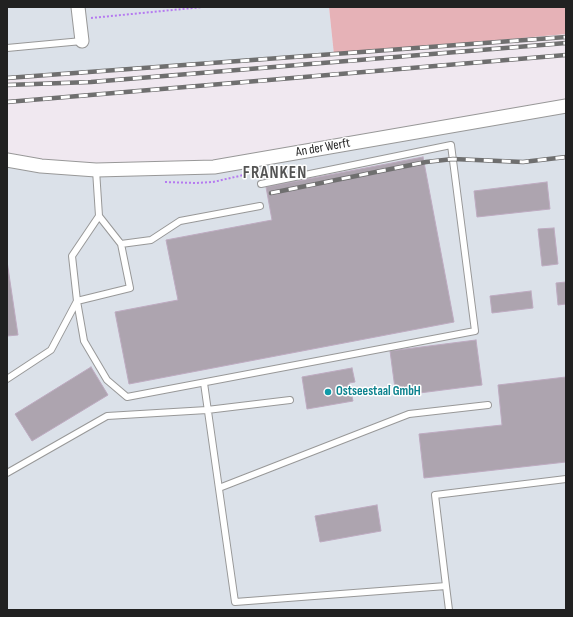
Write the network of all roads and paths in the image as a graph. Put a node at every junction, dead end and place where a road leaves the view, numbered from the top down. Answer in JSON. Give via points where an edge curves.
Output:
{"nodes":[{"id":1,"x":203,"y":7,"type":"edge"},
{"id":2,"x":79,"y":13,"type":"edge"},
{"id":3,"x":82,"y":41,"type":"joint"},
{"id":4,"x":7,"y":48,"type":"edge"},
{"id":5,"x":566,"y":106,"type":"edge"},
{"id":6,"x":7,"y":160,"type":"edge"},
{"id":7,"x":96,"y":170,"type":"junction"},
{"id":8,"x":261,"y":184,"type":"dead end"},
{"id":9,"x":260,"y":206,"type":"dead end"},
{"id":10,"x":98,"y":216,"type":"junction"},
{"id":11,"x":121,"y":244,"type":"junction"},
{"id":12,"x":77,"y":301,"type":"junction"},
{"id":13,"x":7,"y":379,"type":"edge"},
{"id":14,"x":204,"y":383,"type":"junction"},
{"id":15,"x":290,"y":400,"type":"dead end"},
{"id":16,"x":488,"y":405,"type":"dead end"},
{"id":17,"x":207,"y":410,"type":"junction"},
{"id":18,"x":7,"y":473,"type":"edge"},
{"id":19,"x":566,"y":479,"type":"edge"},
{"id":20,"x":218,"y":488,"type":"junction"},
{"id":21,"x":446,"y":586,"type":"junction"},
{"id":22,"x":448,"y":610,"type":"edge"}],
"edges":[{"from":1,"to":2,"type":"path"},
{"from":2,"to":3,"type":"street"},
{"from":3,"to":4,"type":"lane"},
{"from":5,"to":7,"type":"street","name":"An der Werft","via":[[214,167]]},
{"from":6,"to":7,"type":"street","name":"An der Werft","via":[[42,166]]},
{"from":7,"to":10,"type":"lane"},
{"from":8,"to":14,"type":"lane","via":[[451,145],[475,331]]},
{"from":9,"to":11,"type":"lane","via":[[180,221],[151,240]]},
{"from":10,"to":11,"type":"lane"},
{"from":10,"to":12,"type":"lane","via":[[72,256]]},
{"from":11,"to":12,"type":"lane","via":[[130,288]]},
{"from":12,"to":13,"type":"lane","via":[[51,350]]},
{"from":12,"to":14,"type":"lane","via":[[84,341],[107,380],[127,397]]},
{"from":14,"to":17,"type":"lane"},
{"from":15,"to":17,"type":"lane"},
{"from":16,"to":20,"type":"lane","via":[[409,414]]},
{"from":17,"to":18,"type":"lane","via":[[107,416]]},
{"from":17,"to":20,"type":"lane"},
{"from":19,"to":21,"type":"lane","via":[[435,495]]},
{"from":20,"to":21,"type":"lane","via":[[235,602]]},
{"from":21,"to":22,"type":"lane"}]}
